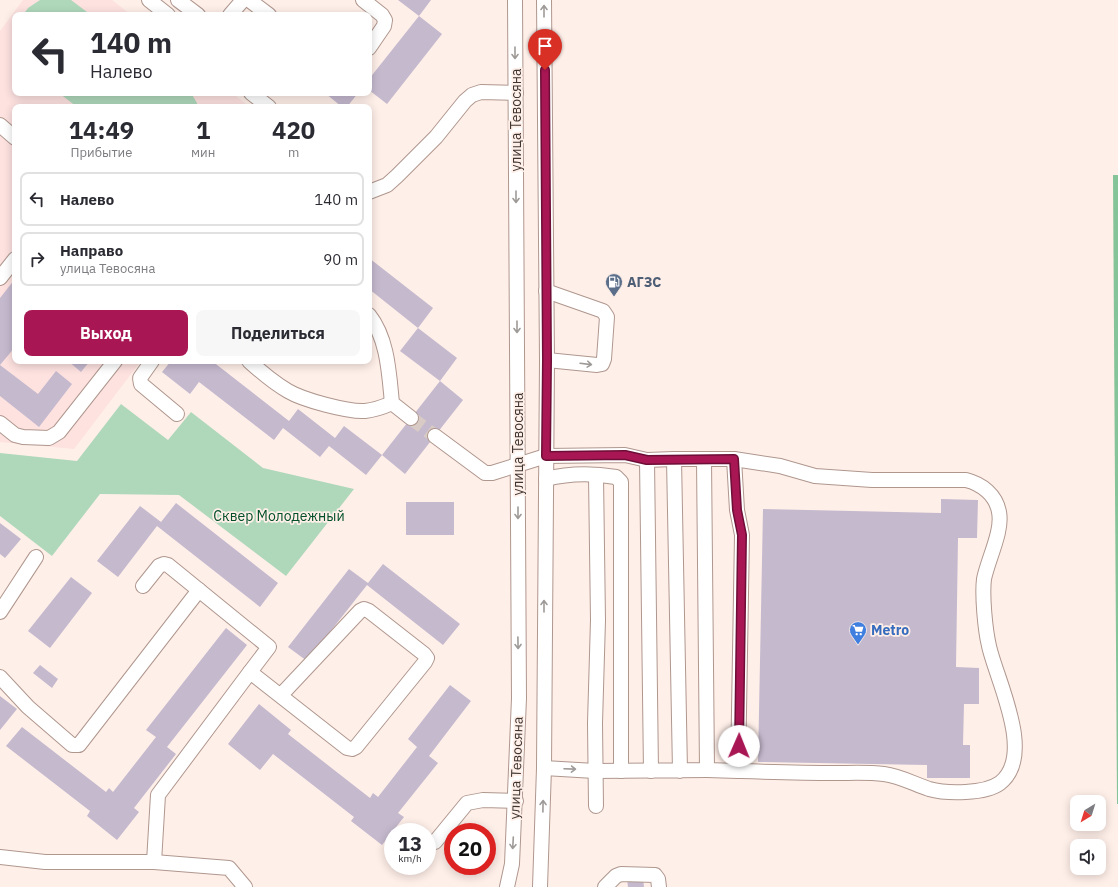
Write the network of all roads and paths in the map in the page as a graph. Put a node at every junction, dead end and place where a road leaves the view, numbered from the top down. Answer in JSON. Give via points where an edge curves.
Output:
{"nodes":[{"id":1,"x":149,"y":0,"type":"edge"},
{"id":2,"x":178,"y":0,"type":"edge"},
{"id":3,"x":243,"y":0,"type":"edge"},
{"id":4,"x":249,"y":0,"type":"edge"},
{"id":5,"x":363,"y":0,"type":"edge"},
{"id":6,"x":515,"y":0,"type":"edge"},
{"id":7,"x":544,"y":0,"type":"edge"},
{"id":8,"x":164,"y":12,"type":"edge"},
{"id":9,"x":194,"y":12,"type":"edge"},
{"id":10,"x":233,"y":12,"type":"edge"},
{"id":11,"x":265,"y":12,"type":"edge"},
{"id":12,"x":372,"y":44,"type":"edge"},
{"id":13,"x":516,"y":93,"type":"junction"},
{"id":14,"x":255,"y":96,"type":"edge"},
{"id":15,"x":265,"y":104,"type":"edge"},
{"id":16,"x":0,"y":125,"type":"edge"},
{"id":17,"x":12,"y":135,"type":"edge"},
{"id":18,"x":372,"y":191,"type":"edge"},
{"id":19,"x":12,"y":263,"type":"edge"},
{"id":20,"x":0,"y":278,"type":"edge"},
{"id":21,"x":546,"y":291,"type":"junction"},
{"id":22,"x":372,"y":320,"type":"edge"},
{"id":23,"x":547,"y":360,"type":"junction"},
{"id":24,"x":113,"y":364,"type":"edge"},
{"id":25,"x":150,"y":364,"type":"edge"},
{"id":26,"x":253,"y":364,"type":"edge"},
{"id":27,"x":392,"y":403,"type":"junction"},
{"id":28,"x":177,"y":414,"type":"dead end"},
{"id":29,"x":411,"y":418,"type":"tunnel mouth"},
{"id":30,"x":0,"y":423,"type":"edge"},
{"id":31,"x":435,"y":436,"type":"tunnel mouth"},
{"id":32,"x":546,"y":456,"type":"junction"},
{"id":33,"x":674,"y":459,"type":"junction"},
{"id":34,"x":704,"y":459,"type":"junction"},
{"id":35,"x":734,"y":459,"type":"junction"},
{"id":36,"x":647,"y":460,"type":"junction"},
{"id":37,"x":518,"y":465,"type":"junction"},
{"id":38,"x":596,"y":476,"type":"junction"},
{"id":39,"x":546,"y":479,"type":"junction"},
{"id":40,"x":36,"y":558,"type":"dead end"},
{"id":41,"x":143,"y":586,"type":"dead end"},
{"id":42,"x":199,"y":590,"type":"junction"},
{"id":43,"x":2,"y":602,"type":"edge"},
{"id":44,"x":250,"y":672,"type":"junction"},
{"id":45,"x":0,"y":677,"type":"edge"},
{"id":46,"x":281,"y":695,"type":"junction"},
{"id":47,"x":544,"y":768,"type":"junction"},
{"id":48,"x":680,"y":770,"type":"junction"},
{"id":49,"x":707,"y":770,"type":"junction"},
{"id":50,"x":595,"y":771,"type":"junction"},
{"id":51,"x":621,"y":771,"type":"junction"},
{"id":52,"x":651,"y":771,"type":"junction"},
{"id":53,"x":738,"y":771,"type":"junction"},
{"id":54,"x":516,"y":801,"type":"junction"},
{"id":55,"x":596,"y":806,"type":"dead end"},
{"id":56,"x":436,"y":841,"type":"edge"},
{"id":57,"x":0,"y":857,"type":"edge"},
{"id":58,"x":154,"y":862,"type":"junction"},
{"id":59,"x":245,"y":887,"type":"edge"},
{"id":60,"x":507,"y":887,"type":"edge"},
{"id":61,"x":540,"y":887,"type":"edge"},
{"id":62,"x":605,"y":887,"type":"edge"},
{"id":63,"x":659,"y":887,"type":"edge"}],
"edges":[{"from":1,"to":8,"type":"street"},
{"from":2,"to":9,"type":"street"},
{"from":3,"to":10,"type":"street"},
{"from":4,"to":11,"type":"street"},
{"from":5,"to":12,"type":"street","via":[[385,20],[384,26]]},
{"from":6,"to":13,"type":"street","name":"улица Тевосяна","one_way":true},
{"from":21,"to":7,"type":"street","name":"улица Тевосяна","one_way":true},
{"from":13,"to":18,"type":"street","via":[[481,92],[472,95],[436,137],[388,185]]},
{"from":13,"to":37,"type":"street","name":"улица Тевосяна","one_way":true},
{"from":14,"to":15,"type":"street"},
{"from":16,"to":17,"type":"street"},
{"from":19,"to":20,"type":"street"},
{"from":21,"to":23,"type":"street","name":"улица Тевосяна"},
{"from":23,"to":21,"type":"street","one_way":true,"via":[[602,364],[607,318],[603,311]]},
{"from":22,"to":27,"type":"street","via":[[380,334],[386,357]]},
{"from":23,"to":32,"type":"street","name":"улица Тевосяна"},
{"from":24,"to":30,"type":"street","via":[[53,437],[19,436]]},
{"from":25,"to":28,"type":"street","via":[[140,378],[141,384]]},
{"from":26,"to":27,"type":"street","via":[[289,392],[307,399],[364,411],[379,409]]},
{"from":27,"to":29,"type":"street"},
{"from":31,"to":37,"type":"street","via":[[485,473]]},
{"from":32,"to":36,"type":"street","via":[[625,455]]},
{"from":32,"to":37,"type":"street"},
{"from":32,"to":39,"type":"street","name":"улица Тевосяна"},
{"from":33,"to":34,"type":"street"},
{"from":33,"to":36,"type":"street"},
{"from":33,"to":48,"type":"street"},
{"from":34,"to":35,"type":"street"},
{"from":34,"to":49,"type":"street"},
{"from":35,"to":53,"type":"street","via":[[737,510],[742,535]]},
{"from":35,"to":53,"type":"street","via":[[780,466],[816,476],[872,480],[966,480],[976,482],[985,488],[994,499],[999,512],[998,528],[984,581],[986,633],[991,657],[1013,722],[1014,750],[1012,767],[1006,778],[990,788],[975,791],[942,792],[884,774]]},
{"from":36,"to":52,"type":"street"},
{"from":37,"to":54,"type":"street","name":"улица Тевосяна","one_way":true,"via":[[519,698]]},
{"from":38,"to":39,"type":"street","via":[[561,475]]},
{"from":38,"to":50,"type":"street","via":[[598,620]]},
{"from":38,"to":51,"type":"street","via":[[613,476],[619,479],[621,486]]},
{"from":47,"to":39,"type":"street","name":"улица Тевосяна","one_way":true},
{"from":40,"to":43,"type":"street"},
{"from":41,"to":42,"type":"street","via":[[159,566],[164,564]]},
{"from":42,"to":44,"type":"street","via":[[269,647]]},
{"from":42,"to":45,"type":"street","via":[[79,745],[72,745],[28,707]]},
{"from":44,"to":46,"type":"street"},
{"from":44,"to":58,"type":"street","via":[[158,795]]},
{"from":46,"to":46,"type":"street","via":[[347,748],[352,749],[396,699],[427,658],[364,609]]},
{"from":47,"to":50,"type":"street","one_way":true},
{"from":61,"to":47,"type":"street","name":"улица Тевосяна","one_way":true},
{"from":48,"to":49,"type":"street"},
{"from":48,"to":52,"type":"street"},
{"from":49,"to":53,"type":"street"},
{"from":50,"to":51,"type":"street"},
{"from":50,"to":55,"type":"street"},
{"from":51,"to":52,"type":"street"},
{"from":54,"to":56,"type":"street","via":[[467,802]]},
{"from":54,"to":60,"type":"street","name":"улица Тевосяна","one_way":true,"via":[[512,864]]},
{"from":57,"to":58,"type":"street","via":[[45,862]]},
{"from":58,"to":59,"type":"street","via":[[229,868]]},
{"from":62,"to":63,"type":"street","via":[[621,874],[655,875]]}]}
